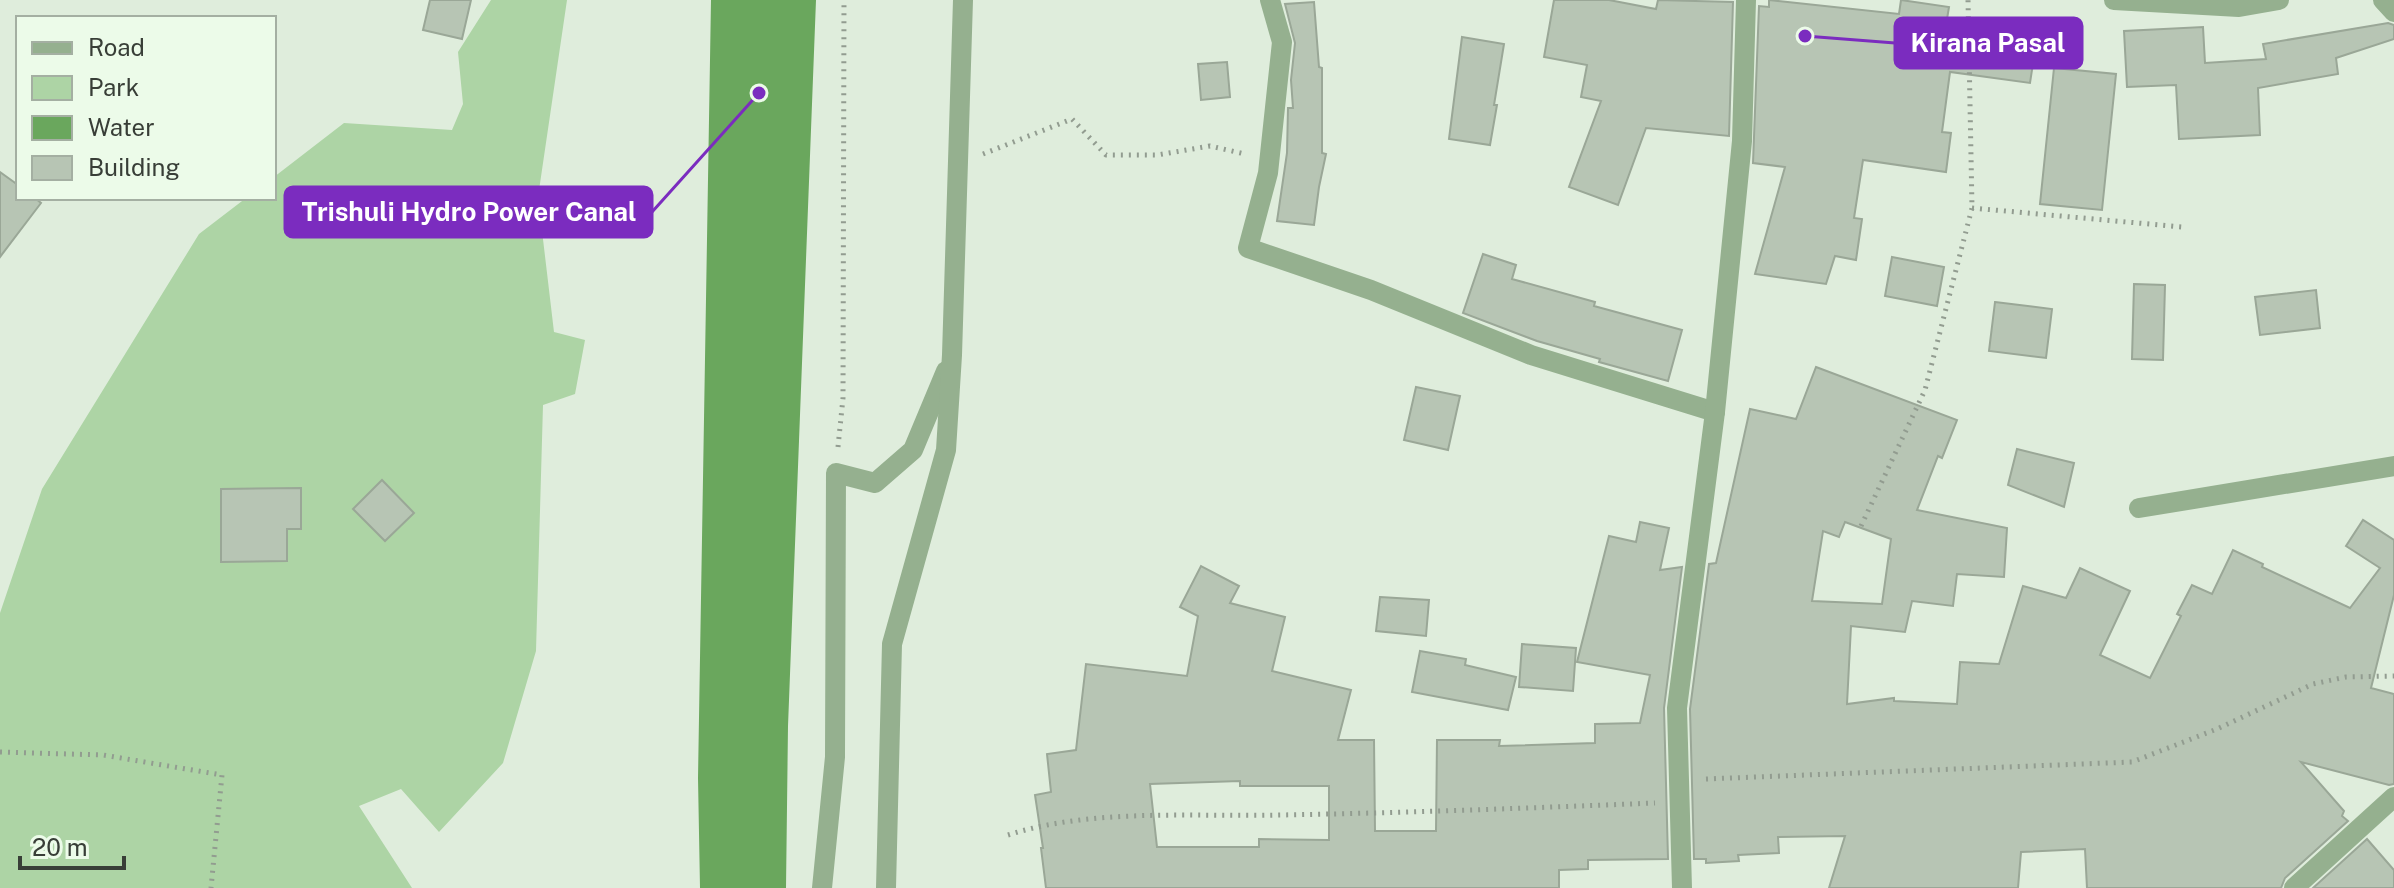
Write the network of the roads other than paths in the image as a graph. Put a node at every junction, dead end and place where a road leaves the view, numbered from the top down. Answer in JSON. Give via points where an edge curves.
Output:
{"nodes":[{"id":1,"x":963,"y":0,"type":"edge"},
{"id":2,"x":1270,"y":0,"type":"edge"},
{"id":3,"x":1746,"y":0,"type":"edge"},
{"id":4,"x":2114,"y":0,"type":"edge"},
{"id":5,"x":2279,"y":0,"type":"edge"},
{"id":6,"x":2383,"y":0,"type":"edge"},
{"id":7,"x":2394,"y":12,"type":"edge"},
{"id":8,"x":952,"y":355,"type":"junction"},
{"id":9,"x":1715,"y":412,"type":"junction"},
{"id":10,"x":2394,"y":466,"type":"edge"},
{"id":11,"x":2139,"y":508,"type":"dead end"},
{"id":12,"x":2394,"y":797,"type":"edge"},
{"id":13,"x":822,"y":888,"type":"edge"},
{"id":14,"x":886,"y":888,"type":"edge"},
{"id":15,"x":1682,"y":888,"type":"edge"},
{"id":16,"x":2294,"y":888,"type":"edge"}],
"edges":[{"from":1,"to":8,"type":"street"},
{"from":2,"to":9,"type":"street","via":[[1282,42],[1268,173],[1248,248],[1371,290],[1531,355]]},
{"from":3,"to":9,"type":"street","via":[[1742,141]]},
{"from":4,"to":5,"type":"street","via":[[2239,7]]},
{"from":6,"to":7,"type":"street"},
{"from":8,"to":13,"type":"street","via":[[913,450],[875,483],[836,473],[835,757]]},
{"from":8,"to":14,"type":"street","via":[[946,450],[892,644]]},
{"from":9,"to":15,"type":"street","via":[[1677,708]]},
{"from":10,"to":11,"type":"street"},
{"from":12,"to":16,"type":"street"}]}
